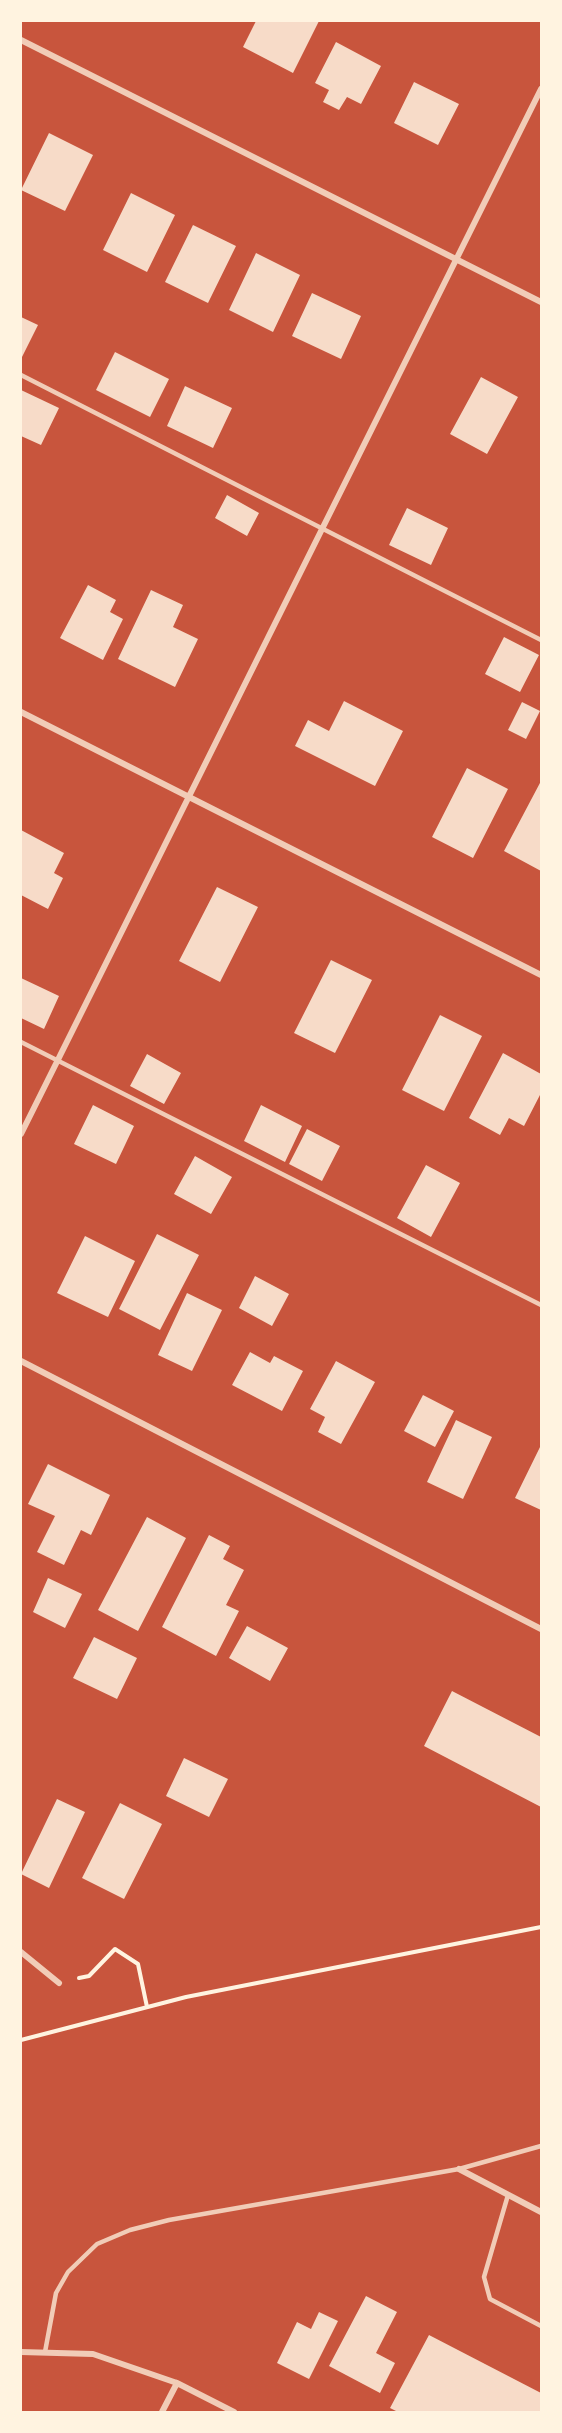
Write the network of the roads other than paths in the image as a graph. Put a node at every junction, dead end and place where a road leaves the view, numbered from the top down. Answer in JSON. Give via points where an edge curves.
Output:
{"nodes":[{"id":1,"x":21,"y":40,"type":"edge"},
{"id":2,"x":541,"y":89,"type":"edge"},
{"id":3,"x":456,"y":260,"type":"junction"},
{"id":4,"x":541,"y":302,"type":"edge"},
{"id":5,"x":21,"y":375,"type":"edge"},
{"id":6,"x":322,"y":529,"type":"junction"},
{"id":7,"x":541,"y":640,"type":"edge"},
{"id":8,"x":21,"y":712,"type":"edge"},
{"id":9,"x":189,"y":797,"type":"junction"},
{"id":10,"x":541,"y":975,"type":"edge"},
{"id":11,"x":21,"y":1042,"type":"edge"},
{"id":12,"x":57,"y":1060,"type":"junction"},
{"id":13,"x":21,"y":1134,"type":"edge"},
{"id":14,"x":541,"y":1305,"type":"edge"},
{"id":15,"x":21,"y":1361,"type":"edge"},
{"id":16,"x":541,"y":1629,"type":"edge"},
{"id":17,"x":21,"y":1952,"type":"edge"},
{"id":18,"x":58,"y":1983,"type":"road end"},
{"id":19,"x":541,"y":2146,"type":"edge"},
{"id":20,"x":459,"y":2169,"type":"junction"},
{"id":21,"x":508,"y":2195,"type":"junction"},
{"id":22,"x":541,"y":2212,"type":"edge"},
{"id":23,"x":541,"y":2326,"type":"edge"},
{"id":24,"x":21,"y":2352,"type":"edge"},
{"id":25,"x":45,"y":2352,"type":"junction"},
{"id":26,"x":177,"y":2383,"type":"junction"},
{"id":27,"x":162,"y":2412,"type":"edge"},
{"id":28,"x":234,"y":2412,"type":"edge"}],
"edges":[{"from":1,"to":3,"type":"street"},
{"from":2,"to":3,"type":"street"},
{"from":3,"to":4,"type":"street"},
{"from":3,"to":6,"type":"street"},
{"from":5,"to":6,"type":"lane"},
{"from":6,"to":7,"type":"lane"},
{"from":6,"to":9,"type":"street"},
{"from":8,"to":9,"type":"street"},
{"from":9,"to":10,"type":"street"},
{"from":9,"to":12,"type":"street"},
{"from":11,"to":12,"type":"lane"},
{"from":12,"to":13,"type":"street"},
{"from":12,"to":14,"type":"lane"},
{"from":15,"to":16,"type":"street"},
{"from":17,"to":18,"type":"street"},
{"from":19,"to":20,"type":"lane"},
{"from":20,"to":21,"type":"street"},
{"from":20,"to":25,"type":"lane","via":[[130,2229],[97,2244],[68,2272],[56,2293]]},
{"from":21,"to":22,"type":"street"},
{"from":21,"to":23,"type":"lane","via":[[484,2277],[490,2299]]},
{"from":24,"to":25,"type":"street"},
{"from":25,"to":26,"type":"street","via":[[93,2354]]},
{"from":26,"to":27,"type":"street"},
{"from":26,"to":28,"type":"street"}]}
